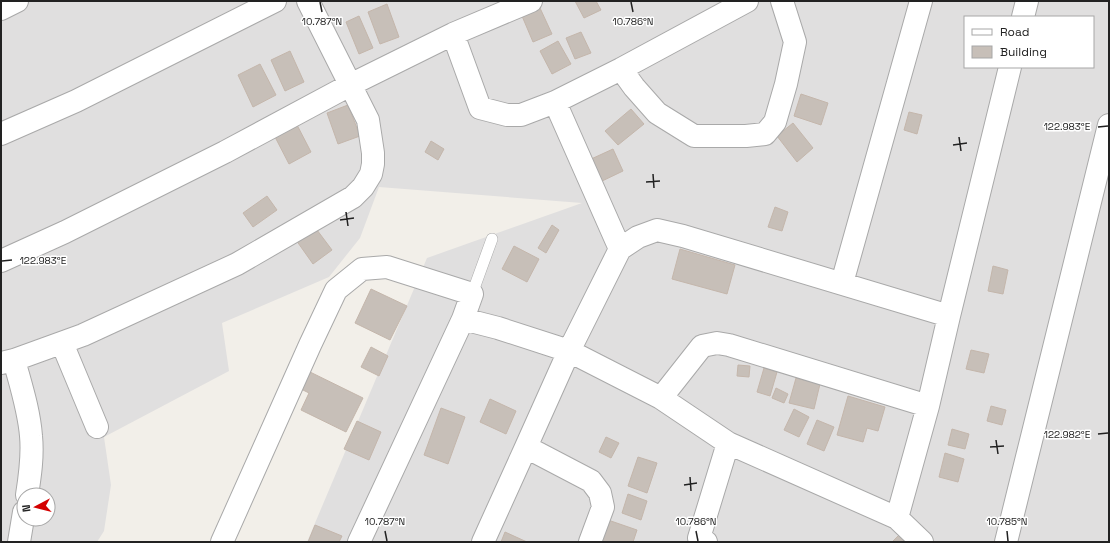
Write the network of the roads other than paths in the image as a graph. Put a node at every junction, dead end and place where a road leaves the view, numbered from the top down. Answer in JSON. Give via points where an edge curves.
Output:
{"nodes":[{"id":1,"x":17,"y":1,"type":"edge"},
{"id":2,"x":275,"y":1,"type":"edge"},
{"id":3,"x":308,"y":1,"type":"edge"},
{"id":4,"x":531,"y":1,"type":"edge"},
{"id":5,"x":747,"y":1,"type":"edge"},
{"id":6,"x":782,"y":1,"type":"edge"},
{"id":7,"x":921,"y":1,"type":"edge"},
{"id":8,"x":1026,"y":1,"type":"edge"},
{"id":9,"x":1,"y":8,"type":"edge"},
{"id":10,"x":1023,"y":16,"type":"edge"},
{"id":11,"x":453,"y":34,"type":"junction"},
{"id":12,"x":1010,"y":68,"type":"edge"},
{"id":13,"x":621,"y":69,"type":"junction"},
{"id":14,"x":350,"y":85,"type":"junction"},
{"id":15,"x":555,"y":102,"type":"junction"},
{"id":16,"x":1109,"y":125,"type":"edge"},
{"id":17,"x":1,"y":134,"type":"edge"},
{"id":18,"x":492,"y":239,"type":"dead end"},
{"id":19,"x":620,"y":249,"type":"junction"},
{"id":20,"x":1,"y":261,"type":"edge"},
{"id":21,"x":842,"y":283,"type":"junction"},
{"id":22,"x":472,"y":294,"type":"junction"},
{"id":23,"x":948,"y":316,"type":"junction"},
{"id":24,"x":463,"y":319,"type":"junction"},
{"id":25,"x":62,"y":343,"type":"junction"},
{"id":26,"x":569,"y":351,"type":"junction"},
{"id":27,"x":7,"y":362,"type":"edge"},
{"id":28,"x":661,"y":398,"type":"junction"},
{"id":29,"x":928,"y":406,"type":"junction"},
{"id":30,"x":97,"y":427,"type":"dead end"},
{"id":31,"x":728,"y":443,"type":"junction"},
{"id":32,"x":526,"y":447,"type":"junction"},
{"id":33,"x":28,"y":487,"type":"edge"},
{"id":34,"x":897,"y":518,"type":"junction"},
{"id":35,"x":22,"y":527,"type":"edge"},
{"id":36,"x":701,"y":541,"type":"edge"},
{"id":37,"x":19,"y":542,"type":"edge"},
{"id":38,"x":222,"y":542,"type":"edge"},
{"id":39,"x":359,"y":542,"type":"edge"},
{"id":40,"x":483,"y":542,"type":"edge"},
{"id":41,"x":590,"y":542,"type":"edge"},
{"id":42,"x":922,"y":542,"type":"edge"},
{"id":43,"x":1006,"y":542,"type":"edge"}],
"edges":[{"from":1,"to":9,"type":"street"},
{"from":2,"to":17,"type":"street","via":[[76,101]]},
{"from":3,"to":14,"type":"street"},
{"from":4,"to":11,"type":"street"},
{"from":5,"to":13,"type":"street"},
{"from":6,"to":13,"type":"street","via":[[795,42],[775,122],[765,134],[694,136],[657,113]]},
{"from":7,"to":21,"type":"street"},
{"from":8,"to":10,"type":"street"},
{"from":11,"to":14,"type":"street"},
{"from":11,"to":15,"type":"street","via":[[480,108],[507,115],[521,115]]},
{"from":12,"to":23,"type":"street"},
{"from":13,"to":15,"type":"street"},
{"from":14,"to":20,"type":"street","via":[[218,155],[65,232]]},
{"from":14,"to":25,"type":"street","via":[[368,120],[373,164],[371,174],[353,197],[237,264]]},
{"from":15,"to":19,"type":"street"},
{"from":16,"to":43,"type":"street"},
{"from":18,"to":22,"type":"lane"},
{"from":19,"to":21,"type":"street","via":[[638,237],[657,230]]},
{"from":19,"to":26,"type":"street"},
{"from":21,"to":23,"type":"street"},
{"from":22,"to":24,"type":"street"},
{"from":22,"to":38,"type":"street","via":[[387,267],[362,269],[336,290]]},
{"from":23,"to":29,"type":"street"},
{"from":24,"to":26,"type":"street"},
{"from":24,"to":39,"type":"street"},
{"from":25,"to":27,"type":"street"},
{"from":25,"to":30,"type":"street"},
{"from":26,"to":28,"type":"street"},
{"from":26,"to":32,"type":"street"},
{"from":27,"to":33,"type":"street","via":[[27,409],[32,438]]},
{"from":28,"to":29,"type":"street","via":[[702,346],[717,343]]},
{"from":28,"to":31,"type":"street"},
{"from":29,"to":34,"type":"street"},
{"from":31,"to":34,"type":"street"},
{"from":31,"to":36,"type":"street"},
{"from":32,"to":40,"type":"street"},
{"from":32,"to":41,"type":"street","via":[[591,481],[600,493],[604,507]]},
{"from":34,"to":42,"type":"street"},
{"from":35,"to":37,"type":"street"}]}
